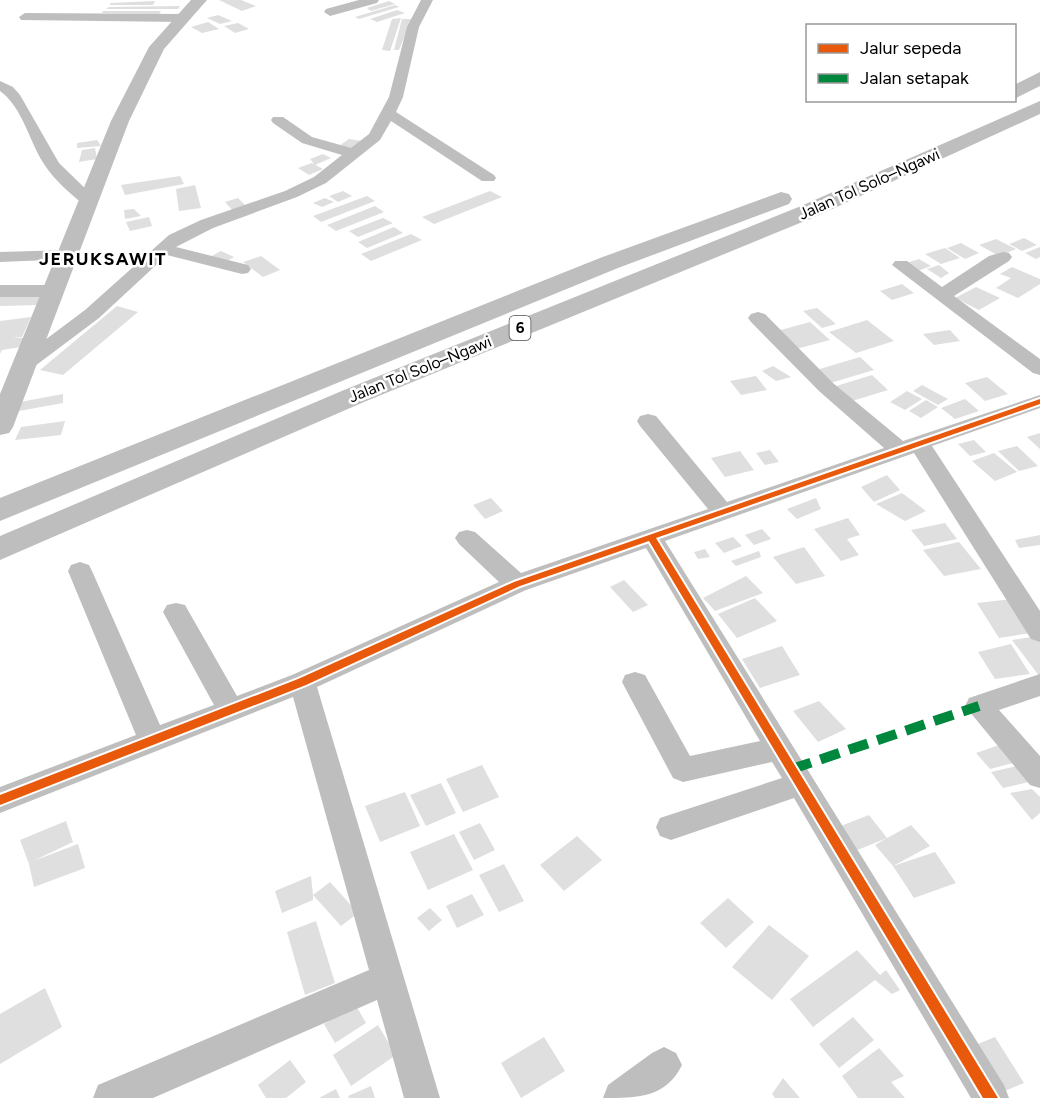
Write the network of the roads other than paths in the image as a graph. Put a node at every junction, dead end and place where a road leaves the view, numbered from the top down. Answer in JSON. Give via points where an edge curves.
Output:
{"nodes":[{"id":1,"x":199,"y":0,"type":"edge"},
{"id":2,"x":373,"y":0,"type":"edge"},
{"id":3,"x":422,"y":1,"type":"edge"},
{"id":4,"x":54,"y":6,"type":"dead end"},
{"id":5,"x":102,"y":6,"type":"dead end"},
{"id":6,"x":330,"y":12,"type":"dead end"},
{"id":7,"x":25,"y":17,"type":"dead end"},
{"id":8,"x":41,"y":17,"type":"junction"},
{"id":9,"x":88,"y":18,"type":"junction"},
{"id":10,"x":182,"y":18,"type":"junction"},
{"id":11,"x":1040,"y":78,"type":"edge"},
{"id":12,"x":0,"y":85,"type":"edge"},
{"id":13,"x":1016,"y":92,"type":"edge"},
{"id":14,"x":996,"y":102,"type":"edge"},
{"id":15,"x":1040,"y":107,"type":"edge"},
{"id":16,"x":389,"y":114,"type":"junction"},
{"id":17,"x":278,"y":120,"type":"dead end"},
{"id":18,"x":355,"y":154,"type":"junction"},
{"id":19,"x":488,"y":178,"type":"dead end"},
{"id":20,"x":90,"y":202,"type":"junction"},
{"id":21,"x":164,"y":249,"type":"junction"},
{"id":22,"x":68,"y":255,"type":"junction"},
{"id":23,"x":0,"y":257,"type":"edge"},
{"id":24,"x":1003,"y":257,"type":"dead end"},
{"id":25,"x":901,"y":265,"type":"dead end"},
{"id":26,"x":242,"y":269,"type":"dead end"},
{"id":27,"x":0,"y":291,"type":"edge"},
{"id":28,"x":52,"y":291,"type":"junction"},
{"id":29,"x":942,"y":295,"type":"junction"},
{"id":30,"x":758,"y":318,"type":"dead end"},
{"id":31,"x":1040,"y":369,"type":"edge"},
{"id":32,"x":20,"y":373,"type":"junction"},
{"id":33,"x":0,"y":400,"type":"edge"},
{"id":34,"x":1040,"y":401,"type":"edge"},
{"id":35,"x":648,"y":421,"type":"dead end"},
{"id":36,"x":0,"y":427,"type":"edge"},
{"id":37,"x":910,"y":447,"type":"junction"},
{"id":38,"x":0,"y":510,"type":"edge"},
{"id":39,"x":723,"y":512,"type":"junction"},
{"id":40,"x":651,"y":537,"type":"junction"},
{"id":41,"x":467,"y":538,"type":"dead end"},
{"id":42,"x":0,"y":549,"type":"edge"},
{"id":43,"x":80,"y":571,"type":"dead end"},
{"id":44,"x":517,"y":584,"type":"junction"},
{"id":45,"x":176,"y":612,"type":"dead end"},
{"id":46,"x":1040,"y":632,"type":"edge"},
{"id":47,"x":302,"y":682,"type":"junction"},
{"id":48,"x":635,"y":682,"type":"dead end"},
{"id":49,"x":1040,"y":685,"type":"edge"},
{"id":50,"x":230,"y":708,"type":"junction"},
{"id":51,"x":153,"y":741,"type":"junction"},
{"id":52,"x":779,"y":749,"type":"junction"},
{"id":53,"x":1040,"y":776,"type":"edge"},
{"id":54,"x":801,"y":784,"type":"junction"},
{"id":55,"x":0,"y":800,"type":"edge"},
{"id":56,"x":671,"y":827,"type":"dead end"},
{"id":57,"x":387,"y":979,"type":"junction"},
{"id":58,"x":664,"y":1065,"type":"dead end"},
{"id":59,"x":111,"y":1098,"type":"edge"},
{"id":60,"x":422,"y":1098,"type":"edge"},
{"id":61,"x":621,"y":1098,"type":"edge"},
{"id":62,"x":991,"y":1098,"type":"edge"}],
"edges":[{"from":1,"to":10,"type":"main road"},
{"from":2,"to":6,"type":"street"},
{"from":3,"to":16,"type":"street"},
{"from":4,"to":8,"type":"street"},
{"from":5,"to":9,"type":"street"},
{"from":7,"to":8,"type":"street"},
{"from":8,"to":9,"type":"street"},
{"from":9,"to":10,"type":"street"},
{"from":10,"to":20,"type":"main road","via":[[157,47],[134,91],[98,173]]},
{"from":11,"to":13,"type":"highway"},
{"from":12,"to":20,"type":"street","via":[[14,94],[56,170]]},
{"from":14,"to":38,"type":"highway","name":"Jalan Tol Solo–Ngawi","number":"6","via":[[771,203],[330,374]]},
{"from":15,"to":42,"type":"highway","name":"Jalan Tol Solo–Ngawi","number":"6","via":[[809,211],[354,396]]},
{"from":16,"to":18,"type":"street","via":[[375,137]]},
{"from":16,"to":19,"type":"street"},
{"from":17,"to":18,"type":"street","via":[[307,140]]},
{"from":18,"to":21,"type":"street","via":[[320,180],[191,231]]},
{"from":20,"to":22,"type":"main road"},
{"from":21,"to":26,"type":"street"},
{"from":21,"to":32,"type":"street","via":[[128,284]]},
{"from":22,"to":23,"type":"street"},
{"from":22,"to":28,"type":"main road"},
{"from":24,"to":29,"type":"street"},
{"from":25,"to":29,"type":"street"},
{"from":27,"to":28,"type":"street"},
{"from":28,"to":32,"type":"main road"},
{"from":29,"to":31,"type":"street"},
{"from":30,"to":37,"type":"street","via":[[826,387]]},
{"from":32,"to":33,"type":"street"},
{"from":32,"to":36,"type":"main road"},
{"from":34,"to":37,"type":"street"},
{"from":35,"to":39,"type":"street"},
{"from":37,"to":39,"type":"street"},
{"from":37,"to":46,"type":"street"},
{"from":39,"to":40,"type":"street"},
{"from":40,"to":44,"type":"street"},
{"from":40,"to":52,"type":"street"},
{"from":41,"to":44,"type":"street"},
{"from":43,"to":51,"type":"street"},
{"from":44,"to":47,"type":"street"},
{"from":45,"to":50,"type":"street"},
{"from":47,"to":50,"type":"street"},
{"from":47,"to":57,"type":"street"},
{"from":48,"to":52,"type":"street","via":[[683,770]]},
{"from":49,"to":53,"type":"street","via":[[979,706]]},
{"from":50,"to":51,"type":"street"},
{"from":51,"to":55,"type":"street"},
{"from":52,"to":54,"type":"street"},
{"from":54,"to":56,"type":"street"},
{"from":54,"to":62,"type":"street"},
{"from":57,"to":59,"type":"street"},
{"from":57,"to":60,"type":"street"},
{"from":58,"to":61,"type":"street"}]}
